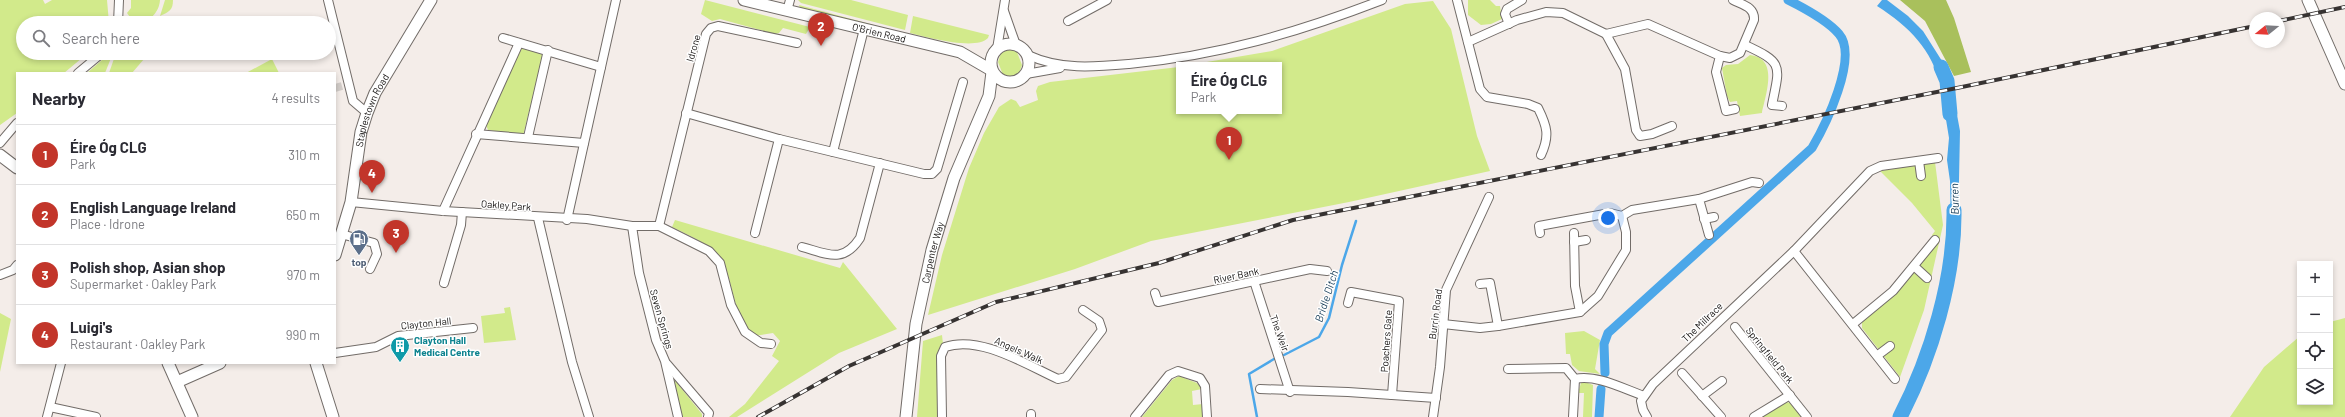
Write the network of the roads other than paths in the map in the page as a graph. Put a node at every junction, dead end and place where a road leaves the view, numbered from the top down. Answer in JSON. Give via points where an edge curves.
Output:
{"nodes":[{"id":1,"x":119,"y":0,"type":"edge"},
{"id":2,"x":328,"y":0,"type":"edge"},
{"id":3,"x":431,"y":0,"type":"edge"},
{"id":4,"x":616,"y":0,"type":"edge"},
{"id":5,"x":744,"y":0,"type":"edge"},
{"id":6,"x":1005,"y":0,"type":"edge"},
{"id":7,"x":1107,"y":0,"type":"edge"},
{"id":8,"x":1382,"y":0,"type":"edge"},
{"id":9,"x":1457,"y":0,"type":"edge"},
{"id":10,"x":1522,"y":0,"type":"edge"},
{"id":11,"x":1733,"y":0,"type":"edge"},
{"id":12,"x":2308,"y":0,"type":"edge"},
{"id":13,"x":788,"y":5,"type":"edge"},
{"id":14,"x":1004,"y":11,"type":"junction"},
{"id":15,"x":118,"y":16,"type":"edge"},
{"id":16,"x":331,"y":16,"type":"edge"},
{"id":17,"x":1068,"y":21,"type":"dead end"},
{"id":18,"x":1509,"y":24,"type":"junction"},
{"id":19,"x":864,"y":29,"type":"junction"},
{"id":20,"x":1606,"y":34,"type":"junction"},
{"id":21,"x":336,"y":38,"type":"edge"},
{"id":22,"x":503,"y":38,"type":"dead end"},
{"id":23,"x":1468,"y":42,"type":"junction"},
{"id":24,"x":519,"y":43,"type":"junction"},
{"id":25,"x":797,"y":43,"type":"dead end"},
{"id":26,"x":1016,"y":45,"type":"junction"},
{"id":27,"x":1745,"y":45,"type":"junction"},
{"id":28,"x":996,"y":49,"type":"junction"},
{"id":29,"x":548,"y":50,"type":"junction"},
{"id":30,"x":967,"y":55,"type":"junction"},
{"id":31,"x":1028,"y":55,"type":"junction"},
{"id":32,"x":1720,"y":56,"type":"junction"},
{"id":33,"x":94,"y":60,"type":"edge"},
{"id":34,"x":1067,"y":66,"type":"junction"},
{"id":35,"x":601,"y":67,"type":"junction"},
{"id":36,"x":992,"y":71,"type":"junction"},
{"id":37,"x":79,"y":72,"type":"edge"},
{"id":38,"x":1026,"y":74,"type":"junction"},
{"id":39,"x":963,"y":82,"type":"dead end"},
{"id":40,"x":1012,"y":83,"type":"junction"},
{"id":41,"x":2345,"y":84,"type":"edge"},
{"id":42,"x":989,"y":96,"type":"junction"},
{"id":43,"x":1782,"y":106,"type":"dead end"},
{"id":44,"x":1735,"y":109,"type":"dead end"},
{"id":45,"x":367,"y":113,"type":"junction"},
{"id":46,"x":686,"y":113,"type":"junction"},
{"id":47,"x":16,"y":124,"type":"edge"},
{"id":48,"x":1672,"y":126,"type":"dead end"},
{"id":49,"x":476,"y":134,"type":"junction"},
{"id":50,"x":528,"y":138,"type":"junction"},
{"id":51,"x":779,"y":140,"type":"junction"},
{"id":52,"x":0,"y":143,"type":"edge"},
{"id":53,"x":584,"y":143,"type":"junction"},
{"id":54,"x":833,"y":152,"type":"junction"},
{"id":55,"x":0,"y":155,"type":"edge"},
{"id":56,"x":1541,"y":155,"type":"dead end"},
{"id":57,"x":1938,"y":158,"type":"dead end"},
{"id":58,"x":1918,"y":161,"type":"junction"},
{"id":59,"x":880,"y":164,"type":"junction"},
{"id":60,"x":16,"y":167,"type":"edge"},
{"id":61,"x":1921,"y":176,"type":"dead end"},
{"id":62,"x":1759,"y":183,"type":"dead end"},
{"id":63,"x":1489,"y":197,"type":"dead end"},
{"id":64,"x":1699,"y":199,"type":"junction"},
{"id":65,"x":351,"y":202,"type":"junction"},
{"id":66,"x":443,"y":211,"type":"junction"},
{"id":67,"x":462,"y":212,"type":"junction"},
{"id":68,"x":1622,"y":216,"type":"junction"},
{"id":69,"x":1714,"y":217,"type":"dead end"},
{"id":70,"x":538,"y":218,"type":"junction"},
{"id":71,"x":1704,"y":219,"type":"junction"},
{"id":72,"x":567,"y":220,"type":"junction"},
{"id":73,"x":632,"y":226,"type":"junction"},
{"id":74,"x":659,"y":226,"type":"junction"},
{"id":75,"x":755,"y":233,"type":"dead end"},
{"id":76,"x":1540,"y":233,"type":"dead end"},
{"id":77,"x":1574,"y":233,"type":"dead end"},
{"id":78,"x":341,"y":234,"type":"junction"},
{"id":79,"x":1709,"y":234,"type":"dead end"},
{"id":80,"x":1586,"y":240,"type":"dead end"},
{"id":81,"x":1934,"y":240,"type":"dead end"},
{"id":82,"x":1574,"y":242,"type":"junction"},
{"id":83,"x":802,"y":247,"type":"dead end"},
{"id":84,"x":1794,"y":251,"type":"junction"},
{"id":85,"x":336,"y":252,"type":"edge"},
{"id":86,"x":16,"y":266,"type":"edge"},
{"id":87,"x":1915,"y":267,"type":"junction"},
{"id":88,"x":370,"y":269,"type":"dead end"},
{"id":89,"x":1327,"y":271,"type":"dead end"},
{"id":90,"x":0,"y":275,"type":"edge"},
{"id":91,"x":1927,"y":278,"type":"dead end"},
{"id":92,"x":1254,"y":281,"type":"junction"},
{"id":93,"x":444,"y":283,"type":"dead end"},
{"id":94,"x":1480,"y":284,"type":"dead end"},
{"id":95,"x":1155,"y":293,"type":"dead end"},
{"id":96,"x":1348,"y":303,"type":"dead end"},
{"id":97,"x":1083,"y":310,"type":"dead end"},
{"id":98,"x":1580,"y":312,"type":"junction"},
{"id":99,"x":1443,"y":324,"type":"junction"},
{"id":100,"x":1853,"y":324,"type":"junction"},
{"id":101,"x":1498,"y":326,"type":"junction"},
{"id":102,"x":1735,"y":327,"type":"dead end"},
{"id":103,"x":474,"y":328,"type":"dead end"},
{"id":104,"x":771,"y":344,"type":"dead end"},
{"id":105,"x":1890,"y":346,"type":"dead end"},
{"id":106,"x":336,"y":353,"type":"edge"},
{"id":107,"x":1878,"y":355,"type":"junction"},
{"id":108,"x":665,"y":361,"type":"junction"},
{"id":109,"x":60,"y":364,"type":"edge"},
{"id":110,"x":168,"y":364,"type":"edge"},
{"id":111,"x":218,"y":364,"type":"edge"},
{"id":112,"x":316,"y":364,"type":"edge"},
{"id":113,"x":1508,"y":369,"type":"dead end"},
{"id":114,"x":1682,"y":372,"type":"dead end"},
{"id":115,"x":1575,"y":378,"type":"junction"},
{"id":116,"x":1896,"y":379,"type":"dead end"},
{"id":117,"x":1722,"y":381,"type":"dead end"},
{"id":118,"x":177,"y":382,"type":"junction"},
{"id":119,"x":1260,"y":389,"type":"dead end"},
{"id":120,"x":1290,"y":392,"type":"junction"},
{"id":121,"x":1392,"y":394,"type":"junction"},
{"id":122,"x":1790,"y":395,"type":"junction"},
{"id":123,"x":1644,"y":396,"type":"junction"},
{"id":124,"x":1702,"y":396,"type":"junction"},
{"id":125,"x":1436,"y":398,"type":"junction"},
{"id":126,"x":50,"y":406,"type":"junction"},
{"id":127,"x":47,"y":417,"type":"edge"},
{"id":128,"x":96,"y":417,"type":"edge"},
{"id":129,"x":192,"y":417,"type":"edge"},
{"id":130,"x":333,"y":417,"type":"edge"},
{"id":131,"x":589,"y":417,"type":"edge"},
{"id":132,"x":678,"y":417,"type":"edge"},
{"id":133,"x":708,"y":417,"type":"edge"},
{"id":134,"x":906,"y":417,"type":"edge"},
{"id":135,"x":942,"y":417,"type":"edge"},
{"id":136,"x":1135,"y":417,"type":"edge"},
{"id":137,"x":1207,"y":417,"type":"edge"},
{"id":138,"x":1433,"y":417,"type":"edge"},
{"id":139,"x":1573,"y":417,"type":"edge"},
{"id":140,"x":1647,"y":417,"type":"edge"},
{"id":141,"x":1721,"y":417,"type":"edge"},
{"id":142,"x":1754,"y":417,"type":"edge"},
{"id":143,"x":1807,"y":417,"type":"edge"}],
"edges":[{"from":1,"to":15,"type":"street"},
{"from":2,"to":16,"type":"street"},
{"from":3,"to":45,"type":"street","name":"Staplestown Road","via":[[379,86]]},
{"from":4,"to":35,"type":"street"},
{"from":5,"to":13,"type":"street","name":"O'Brien Road"},
{"from":6,"to":14,"type":"street"},
{"from":7,"to":17,"type":"street"},
{"from":8,"to":34,"type":"street","via":[[1308,28],[1230,48],[1154,62]]},
{"from":9,"to":23,"type":"street"},
{"from":10,"to":18,"type":"street","via":[[1507,9],[1505,14]]},
{"from":11,"to":27,"type":"street","via":[[1749,7],[1754,15]]},
{"from":12,"to":41,"type":"street"},
{"from":13,"to":19,"type":"street","name":"O'Brien Road"},
{"from":14,"to":26,"type":"street"},
{"from":14,"to":28,"type":"street"},
{"from":18,"to":20,"type":"street","via":[[1546,12],[1563,13]]},
{"from":18,"to":23,"type":"street"},
{"from":19,"to":30,"type":"street","name":"O'Brien Road"},
{"from":19,"to":54,"type":"street"},
{"from":20,"to":32,"type":"street","via":[[1648,24]]},
{"from":20,"to":48,"type":"street","via":[[1625,69],[1636,130],[1640,136]]},
{"from":21,"to":45,"type":"street","via":[[346,86],[354,101]]},
{"from":22,"to":24,"type":"street"},
{"from":23,"to":56,"type":"street","via":[[1480,89],[1487,97],[1538,108],[1545,121],[1547,141]]},
{"from":24,"to":29,"type":"street"},
{"from":24,"to":49,"type":"street"},
{"from":25,"to":46,"type":"street","name":"Idrone","via":[[718,26],[711,28],[706,34]]},
{"from":26,"to":28,"type":"street","via":[[1006,44]]},
{"from":26,"to":31,"type":"street"},
{"from":27,"to":32,"type":"street","via":[[1736,57]]},
{"from":27,"to":43,"type":"street","via":[[1770,56],[1774,61],[1778,76],[1772,106]]},
{"from":28,"to":30,"type":"street","name":"O'Brien Road"},
{"from":28,"to":36,"type":"street","via":[[991,59]]},
{"from":29,"to":35,"type":"street"},
{"from":29,"to":50,"type":"street"},
{"from":30,"to":36,"type":"street","name":"O'Brien Road"},
{"from":31,"to":34,"type":"street","via":[[1045,63]]},
{"from":31,"to":38,"type":"street"},
{"from":32,"to":44,"type":"street","via":[[1716,72],[1726,111]]},
{"from":33,"to":37,"type":"street"},
{"from":34,"to":38,"type":"street"},
{"from":35,"to":53,"type":"street"},
{"from":36,"to":40,"type":"street","via":[[998,79]]},
{"from":36,"to":42,"type":"street","name":"Carpenter Way"},
{"from":38,"to":40,"type":"street","via":[[1019,81]]},
{"from":39,"to":59,"type":"street","via":[[937,169],[932,174]]},
{"from":40,"to":42,"type":"street"},
{"from":42,"to":134,"type":"street","name":"Carpenter Way","via":[[954,178],[932,250],[916,324]]},
{"from":45,"to":65,"type":"street","name":"Staplestown Road","via":[[360,138]]},
{"from":46,"to":51,"type":"street"},
{"from":46,"to":74,"type":"street","name":"Idrone"},
{"from":47,"to":52,"type":"street"},
{"from":49,"to":50,"type":"street"},
{"from":49,"to":66,"type":"street"},
{"from":50,"to":53,"type":"street"},
{"from":51,"to":54,"type":"street"},
{"from":51,"to":75,"type":"street"},
{"from":53,"to":72,"type":"street"},
{"from":54,"to":59,"type":"street"},
{"from":55,"to":60,"type":"street"},
{"from":57,"to":58,"type":"street","name":"The Millrace"},
{"from":58,"to":61,"type":"street"},
{"from":58,"to":84,"type":"street","name":"The Millrace","via":[[1881,166],[1870,171]]},
{"from":59,"to":83,"type":"street","via":[[860,238],[854,249],[847,254],[835,256]]},
{"from":62,"to":64,"type":"street","via":[[1752,182]]},
{"from":63,"to":99,"type":"street","name":"Burrin Road","via":[[1446,290]]},
{"from":64,"to":68,"type":"street","via":[[1632,210]]},
{"from":64,"to":71,"type":"street"},
{"from":65,"to":66,"type":"street","name":"Oakley Park"},
{"from":65,"to":78,"type":"street","name":"Staplestown Road"},
{"from":66,"to":67,"type":"street","name":"Oakley Park"},
{"from":67,"to":70,"type":"street","name":"Oakley Park"},
{"from":67,"to":93,"type":"street","via":[[461,225]]},
{"from":68,"to":76,"type":"street","via":[[1610,213],[1539,226]]},
{"from":68,"to":98,"type":"street","via":[[1626,232],[1626,250],[1598,296]]},
{"from":69,"to":71,"type":"street"},
{"from":70,"to":72,"type":"street","name":"Oakley Park"},
{"from":70,"to":131,"type":"street","via":[[572,362]]},
{"from":71,"to":79,"type":"street"},
{"from":72,"to":73,"type":"street","name":"Oakley Park"},
{"from":73,"to":74,"type":"street"},
{"from":73,"to":108,"type":"street","name":"Seven Springs","via":[[639,272],[656,340]]},
{"from":74,"to":104,"type":"street","via":[[710,251],[720,263],[731,305],[745,332],[761,343]]},
{"from":77,"to":82,"type":"street"},
{"from":78,"to":85,"type":"street","name":"Staplestown Road"},
{"from":78,"to":88,"type":"street","via":[[374,244],[377,254]]},
{"from":80,"to":82,"type":"street"},
{"from":81,"to":87,"type":"street"},
{"from":82,"to":98,"type":"street","via":[[1575,286]]},
{"from":84,"to":100,"type":"street"},
{"from":84,"to":123,"type":"street","name":"The Millrace","via":[[1682,356]]},
{"from":86,"to":90,"type":"street"},
{"from":87,"to":91,"type":"street"},
{"from":87,"to":100,"type":"street","via":[[1893,291]]},
{"from":89,"to":92,"type":"street","name":"River Bank","via":[[1310,269]]},
{"from":92,"to":95,"type":"street","name":"River Bank","via":[[1158,302]]},
{"from":92,"to":120,"type":"street","name":"The Weir"},
{"from":94,"to":101,"type":"street","via":[[1490,283]]},
{"from":96,"to":121,"type":"street","name":"Poachers Gate","via":[[1351,292],[1399,301]]},
{"from":97,"to":135,"type":"street","name":"Angels Walk","via":[[1099,321],[1102,330],[1066,377],[1058,379],[986,347],[969,344],[945,347],[941,356]]},
{"from":98,"to":101,"type":"street"},
{"from":99,"to":101,"type":"street","via":[[1480,328]]},
{"from":99,"to":125,"type":"street","name":"Burrin Road"},
{"from":100,"to":107,"type":"street"},
{"from":102,"to":122,"type":"street","name":"Springfield Park"},
{"from":103,"to":106,"type":"street","name":"Clayton Hall","via":[[398,336],[376,347]]},
{"from":105,"to":107,"type":"street"},
{"from":107,"to":116,"type":"street"},
{"from":108,"to":132,"type":"street","name":"Seven Springs"},
{"from":108,"to":133,"type":"street","via":[[709,413]]},
{"from":109,"to":126,"type":"street"},
{"from":110,"to":118,"type":"street"},
{"from":111,"to":118,"type":"street"},
{"from":112,"to":130,"type":"street"},
{"from":113,"to":115,"type":"street","via":[[1566,368]]},
{"from":114,"to":124,"type":"street"},
{"from":115,"to":123,"type":"street","via":[[1598,380]]},
{"from":115,"to":139,"type":"street"},
{"from":117,"to":124,"type":"street"},
{"from":118,"to":129,"type":"street"},
{"from":119,"to":120,"type":"street"},
{"from":120,"to":121,"type":"street"},
{"from":121,"to":125,"type":"street"},
{"from":122,"to":142,"type":"street","name":"Springfield Park"},
{"from":122,"to":143,"type":"street","name":"Springfield Park"},
{"from":123,"to":140,"type":"street","via":[[1641,401]]},
{"from":124,"to":141,"type":"street"},
{"from":125,"to":138,"type":"street","name":"Burrin Road"},
{"from":126,"to":127,"type":"street"},
{"from":126,"to":128,"type":"street"},
{"from":136,"to":137,"type":"street","via":[[1169,375],[1178,371],[1200,378],[1205,386]]}]}
